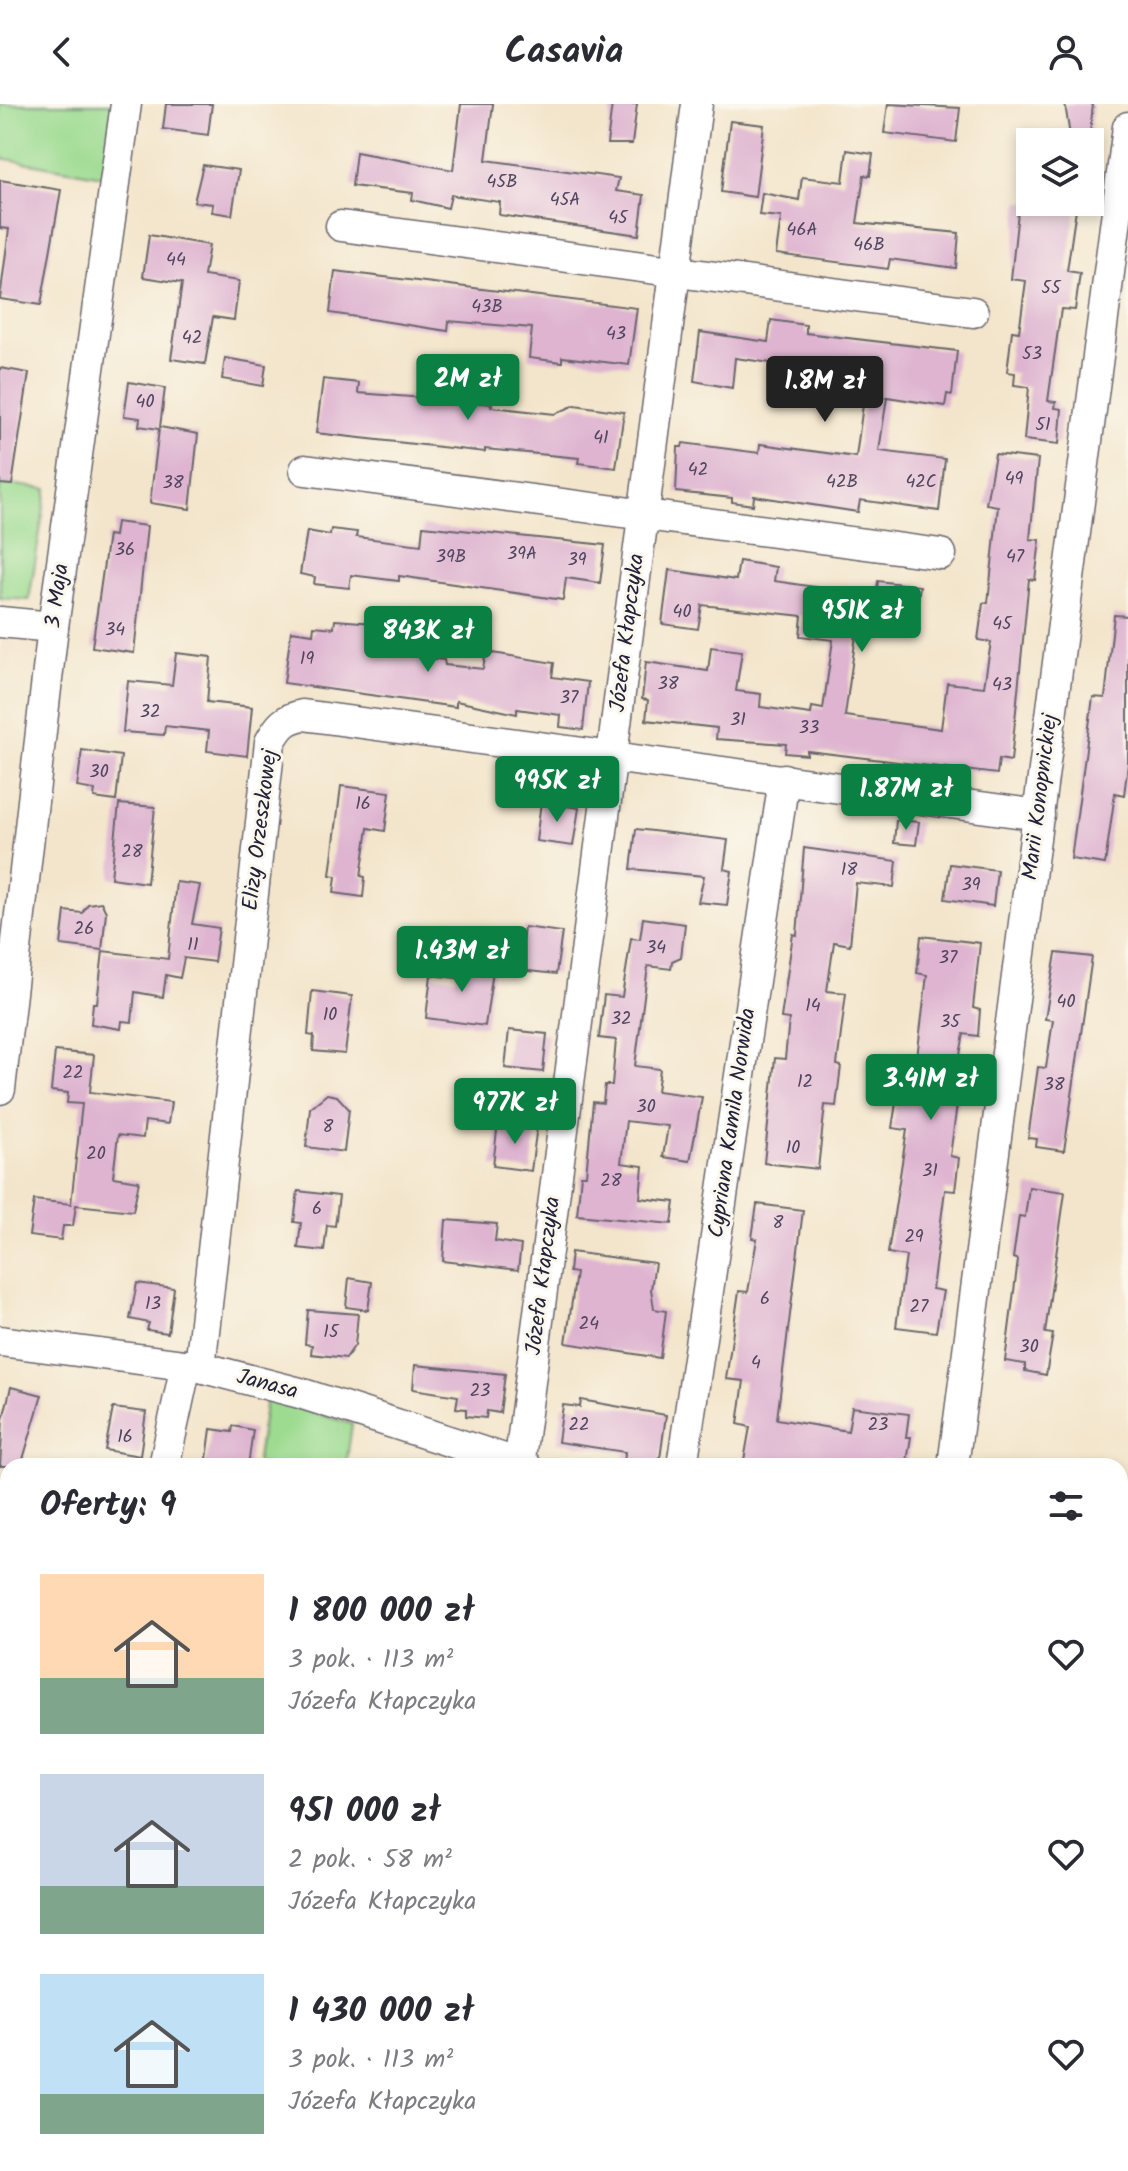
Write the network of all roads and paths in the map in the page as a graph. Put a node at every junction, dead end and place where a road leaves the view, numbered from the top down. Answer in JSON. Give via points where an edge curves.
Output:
{"nodes":[{"id":1,"x":126,"y":104,"type":"edge"},
{"id":2,"x":697,"y":104,"type":"edge"},
{"id":3,"x":1128,"y":127,"type":"edge"},
{"id":4,"x":341,"y":226,"type":"dead end"},
{"id":5,"x":675,"y":272,"type":"junction"},
{"id":6,"x":973,"y":312,"type":"dead end"},
{"id":7,"x":305,"y":470,"type":"dead end"},
{"id":8,"x":643,"y":515,"type":"junction"},
{"id":9,"x":941,"y":554,"type":"dead end"},
{"id":10,"x":0,"y":622,"type":"edge"},
{"id":11,"x":53,"y":627,"type":"junction"},
{"id":12,"x":612,"y":755,"type":"junction"},
{"id":13,"x":784,"y":779,"type":"junction"},
{"id":14,"x":1039,"y":815,"type":"junction"},
{"id":15,"x":0,"y":1089,"type":"edge"},
{"id":16,"x":0,"y":1341,"type":"edge"},
{"id":17,"x":193,"y":1366,"type":"junction"},
{"id":18,"x":166,"y":1458,"type":"edge"},
{"id":19,"x":500,"y":1458,"type":"edge"},
{"id":20,"x":523,"y":1458,"type":"edge"},
{"id":21,"x":683,"y":1458,"type":"edge"},
{"id":22,"x":954,"y":1458,"type":"edge"}],
"edges":[{"from":1,"to":11,"type":"street","name":"3 Maja"},
{"from":2,"to":5,"type":"street","name":"Józefa Kłapczyka"},
{"from":3,"to":14,"type":"street","name":"Marii Konopnickiej"},
{"from":4,"to":5,"type":"street"},
{"from":5,"to":6,"type":"street"},
{"from":5,"to":8,"type":"street","name":"Józefa Kłapczyka"},
{"from":7,"to":8,"type":"street"},
{"from":8,"to":9,"type":"street"},
{"from":8,"to":12,"type":"street","name":"Józefa Kłapczyka"},
{"from":10,"to":11,"type":"street"},
{"from":11,"to":15,"type":"street","name":"3 Maja"},
{"from":12,"to":13,"type":"street","name":"Elizy Orzeszkowej"},
{"from":12,"to":17,"type":"street","name":"Elizy Orzeszkowej","via":[[303,715],[279,725],[270,742]]},
{"from":12,"to":20,"type":"street","name":"Józefa Kłapczyka"},
{"from":13,"to":14,"type":"street","name":"Elizy Orzeszkowej"},
{"from":13,"to":21,"type":"street","name":"Cypriana Kamila Norwida"},
{"from":14,"to":22,"type":"street","name":"Marii Konopnickiej"},
{"from":16,"to":17,"type":"street","name":"Janasa"},
{"from":17,"to":18,"type":"street","name":"Elizy Orzeszkowej"},
{"from":17,"to":19,"type":"street","name":"Janasa","via":[[300,1393]]}]}
